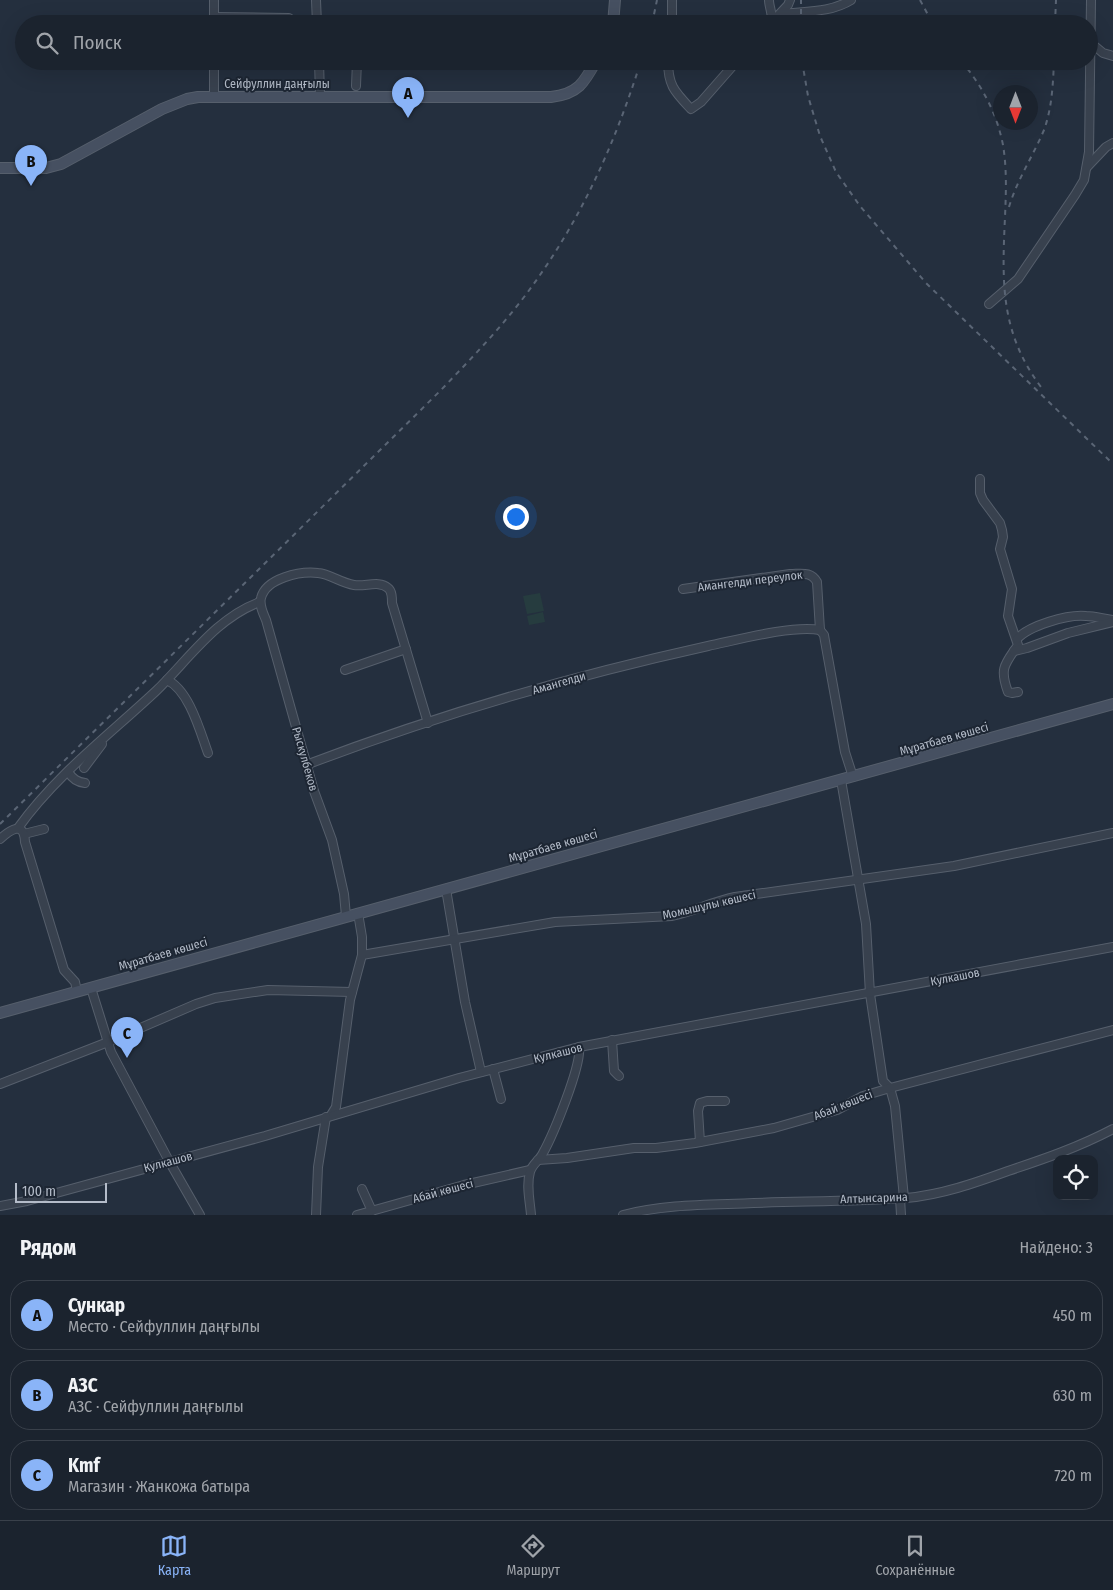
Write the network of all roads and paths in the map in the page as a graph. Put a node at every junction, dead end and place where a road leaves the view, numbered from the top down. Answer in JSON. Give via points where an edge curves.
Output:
{"nodes":[{"id":1,"x":214,"y":0,"type":"edge"},
{"id":2,"x":316,"y":0,"type":"edge"},
{"id":3,"x":615,"y":0,"type":"edge"},
{"id":4,"x":672,"y":0,"type":"edge"},
{"id":5,"x":769,"y":0,"type":"edge"},
{"id":6,"x":790,"y":0,"type":"edge"},
{"id":7,"x":851,"y":0,"type":"edge"},
{"id":8,"x":1091,"y":0,"type":"edge"},
{"id":9,"x":781,"y":14,"type":"joint"},
{"id":10,"x":214,"y":15,"type":"edge"},
{"id":11,"x":317,"y":15,"type":"edge"},
{"id":12,"x":614,"y":15,"type":"edge"},
{"id":13,"x":672,"y":15,"type":"edge"},
{"id":14,"x":771,"y":15,"type":"edge"},
{"id":15,"x":1091,"y":15,"type":"edge"},
{"id":16,"x":1098,"y":49,"type":"edge"},
{"id":17,"x":1113,"y":56,"type":"edge"},
{"id":18,"x":214,"y":70,"type":"edge"},
{"id":19,"x":319,"y":70,"type":"edge"},
{"id":20,"x":357,"y":70,"type":"edge"},
{"id":21,"x":591,"y":70,"type":"edge"},
{"id":22,"x":668,"y":70,"type":"edge"},
{"id":23,"x":730,"y":70,"type":"edge"},
{"id":24,"x":1090,"y":70,"type":"edge"},
{"id":25,"x":356,"y":86,"type":"dead end"},
{"id":26,"x":320,"y":96,"type":"junction"},
{"id":27,"x":214,"y":97,"type":"junction"},
{"id":28,"x":1113,"y":143,"type":"edge"},
{"id":29,"x":1086,"y":167,"type":"junction"},
{"id":30,"x":0,"y":168,"type":"edge"},
{"id":31,"x":989,"y":304,"type":"dead end"},
{"id":32,"x":980,"y":479,"type":"dead end"},
{"id":33,"x":683,"y":589,"type":"dead end"},
{"id":34,"x":260,"y":602,"type":"junction"},
{"id":35,"x":1113,"y":621,"type":"edge"},
{"id":36,"x":820,"y":630,"type":"junction"},
{"id":37,"x":1017,"y":639,"type":"junction"},
{"id":38,"x":406,"y":649,"type":"junction"},
{"id":39,"x":1014,"y":651,"type":"junction"},
{"id":40,"x":345,"y":670,"type":"dead end"},
{"id":41,"x":167,"y":680,"type":"junction"},
{"id":42,"x":1018,"y":692,"type":"dead end"},
{"id":43,"x":1113,"y":704,"type":"edge"},
{"id":44,"x":428,"y":723,"type":"junction"},
{"id":45,"x":105,"y":737,"type":"junction"},
{"id":46,"x":208,"y":753,"type":"dead end"},
{"id":47,"x":306,"y":765,"type":"junction"},
{"id":48,"x":84,"y":768,"type":"dead end"},
{"id":49,"x":68,"y":772,"type":"junction"},
{"id":50,"x":853,"y":777,"type":"junction"},
{"id":51,"x":841,"y":780,"type":"junction"},
{"id":52,"x":85,"y":783,"type":"dead end"},
{"id":53,"x":44,"y":829,"type":"dead end"},
{"id":54,"x":21,"y":831,"type":"junction"},
{"id":55,"x":1113,"y":833,"type":"edge"},
{"id":56,"x":0,"y":839,"type":"edge"},
{"id":57,"x":859,"y":880,"type":"junction"},
{"id":58,"x":446,"y":889,"type":"junction"},
{"id":59,"x":358,"y":913,"type":"junction"},
{"id":60,"x":346,"y":916,"type":"junction"},
{"id":61,"x":454,"y":939,"type":"junction"},
{"id":62,"x":1113,"y":947,"type":"edge"},
{"id":63,"x":362,"y":955,"type":"junction"},
{"id":64,"x":91,"y":988,"type":"junction"},
{"id":65,"x":77,"y":991,"type":"junction"},
{"id":66,"x":352,"y":992,"type":"junction"},
{"id":67,"x":870,"y":994,"type":"junction"},
{"id":68,"x":0,"y":1013,"type":"edge"},
{"id":69,"x":1113,"y":1030,"type":"edge"},
{"id":70,"x":612,"y":1040,"type":"junction"},
{"id":71,"x":108,"y":1042,"type":"junction"},
{"id":72,"x":578,"y":1047,"type":"junction"},
{"id":73,"x":493,"y":1069,"type":"junction"},
{"id":74,"x":481,"y":1072,"type":"junction"},
{"id":75,"x":619,"y":1076,"type":"dead end"},
{"id":76,"x":0,"y":1084,"type":"edge"},
{"id":77,"x":890,"y":1088,"type":"junction"},
{"id":78,"x":501,"y":1099,"type":"dead end"},
{"id":79,"x":725,"y":1100,"type":"dead end"},
{"id":80,"x":328,"y":1116,"type":"junction"},
{"id":81,"x":1113,"y":1129,"type":"edge"},
{"id":82,"x":700,"y":1142,"type":"junction"},
{"id":83,"x":538,"y":1160,"type":"junction"},
{"id":84,"x":168,"y":1162,"type":"junction"},
{"id":85,"x":530,"y":1170,"type":"junction"},
{"id":86,"x":362,"y":1189,"type":"dead end"},
{"id":87,"x":902,"y":1198,"type":"junction"},
{"id":88,"x":13,"y":1204,"type":"junction"},
{"id":89,"x":0,"y":1206,"type":"edge"},
{"id":90,"x":372,"y":1211,"type":"junction"},
{"id":91,"x":0,"y":1212,"type":"edge"},
{"id":92,"x":200,"y":1215,"type":"edge"},
{"id":93,"x":316,"y":1215,"type":"edge"},
{"id":94,"x":357,"y":1215,"type":"edge"},
{"id":95,"x":531,"y":1215,"type":"edge"},
{"id":96,"x":623,"y":1215,"type":"edge"},
{"id":97,"x":901,"y":1215,"type":"edge"}],
"edges":[{"from":1,"to":10,"type":"street"},
{"from":2,"to":11,"type":"street"},
{"from":3,"to":12,"type":"street"},
{"from":4,"to":13,"type":"street"},
{"from":5,"to":14,"type":"street"},
{"from":6,"to":9,"type":"street"},
{"from":7,"to":9,"type":"street","via":[[837,8]]},
{"from":8,"to":15,"type":"street"},
{"from":16,"to":17,"type":"street"},
{"from":18,"to":27,"type":"street"},
{"from":19,"to":26,"type":"street"},
{"from":20,"to":25,"type":"street"},
{"from":21,"to":26,"type":"street","name":"Сейфуллин даңғылы","via":[[578,88],[551,97]]},
{"from":22,"to":23,"type":"street","via":[[672,89],[691,109]]},
{"from":24,"to":29,"type":"street"},
{"from":26,"to":27,"type":"street","name":"Сейфуллин даңғылы"},
{"from":27,"to":30,"type":"street","name":"Сейфуллин даңғылы","via":[[176,102],[61,164],[39,168]]},
{"from":28,"to":29,"type":"street"},
{"from":29,"to":31,"type":"street","via":[[1084,180],[1075,195],[1018,279]]},
{"from":32,"to":37,"type":"street","via":[[983,500],[1002,530],[1000,549],[1012,589],[1008,616]]},
{"from":33,"to":36,"type":"street","name":"Амангелди переулок","via":[[807,573],[815,579],[818,591]]},
{"from":34,"to":38,"type":"street","via":[[273,582],[310,573],[325,574],[352,585],[379,584],[390,590]]},
{"from":34,"to":41,"type":"street","via":[[213,631]]},
{"from":34,"to":47,"type":"street","name":"Рыскулбеков"},
{"from":35,"to":37,"type":"street","via":[[1084,615],[1030,628]]},
{"from":35,"to":39,"type":"street"},
{"from":36,"to":44,"type":"street","name":"Амангелди","via":[[770,634],[642,661],[581,676]]},
{"from":36,"to":50,"type":"street","via":[[826,641],[843,744]]},
{"from":37,"to":39,"type":"street"},
{"from":38,"to":40,"type":"street"},
{"from":38,"to":44,"type":"street"},
{"from":39,"to":42,"type":"street","via":[[1008,656],[1003,676],[1008,692]]},
{"from":41,"to":45,"type":"street"},
{"from":41,"to":46,"type":"street","via":[[181,690]]},
{"from":43,"to":50,"type":"street","name":"Мұратбаев көшесі"},
{"from":44,"to":47,"type":"street","name":"Амангелди"},
{"from":45,"to":48,"type":"street"},
{"from":45,"to":49,"type":"street"},
{"from":47,"to":60,"type":"street","name":"Рыскулбеков","via":[[336,855]]},
{"from":49,"to":52,"type":"street","via":[[78,782]]},
{"from":49,"to":54,"type":"street","via":[[31,810]]},
{"from":50,"to":51,"type":"street","name":"Мұратбаев көшесі"},
{"from":51,"to":57,"type":"street"},
{"from":51,"to":58,"type":"street","name":"Мұратбаев көшесі"},
{"from":53,"to":54,"type":"street"},
{"from":54,"to":56,"type":"street","via":[[10,830]]},
{"from":54,"to":65,"type":"street","via":[[64,970],[75,982]]},
{"from":55,"to":57,"type":"street","name":"Момышұлы көшесі","via":[[954,866]]},
{"from":57,"to":61,"type":"street","name":"Момышұлы көшесі","via":[[735,897],[672,916],[555,922]]},
{"from":57,"to":67,"type":"street","via":[[866,924]]},
{"from":58,"to":59,"type":"street","name":"Мұратбаев көшесі"},
{"from":58,"to":61,"type":"street"},
{"from":59,"to":60,"type":"street","name":"Мұратбаев көшесі"},
{"from":59,"to":63,"type":"street"},
{"from":60,"to":64,"type":"street","name":"Мұратбаев көшесі"},
{"from":61,"to":63,"type":"street","name":"Момышұлы көшесі"},
{"from":61,"to":74,"type":"street"},
{"from":62,"to":67,"type":"street","name":"Кулкашов"},
{"from":63,"to":66,"type":"street"},
{"from":64,"to":65,"type":"street","name":"Мұратбаев көшесі"},
{"from":64,"to":71,"type":"street"},
{"from":65,"to":68,"type":"street","name":"Мұратбаев көшесі"},
{"from":66,"to":71,"type":"street","via":[[268,990],[215,998]]},
{"from":66,"to":80,"type":"street","via":[[336,1107]]},
{"from":67,"to":70,"type":"street","name":"Кулкашов"},
{"from":67,"to":77,"type":"street","via":[[883,1081]]},
{"from":69,"to":77,"type":"street","name":"Абай көшесі"},
{"from":70,"to":72,"type":"street","name":"Кулкашов"},
{"from":70,"to":75,"type":"street","via":[[614,1071]]},
{"from":71,"to":76,"type":"street"},
{"from":71,"to":84,"type":"street"},
{"from":72,"to":73,"type":"street","name":"Кулкашов"},
{"from":72,"to":83,"type":"street","via":[[575,1073]]},
{"from":73,"to":74,"type":"street","name":"Кулкашов"},
{"from":73,"to":78,"type":"street"},
{"from":74,"to":80,"type":"street","name":"Кулкашов"},
{"from":77,"to":82,"type":"street","name":"Абай көшесі","via":[[808,1119]]},
{"from":77,"to":87,"type":"street","via":[[895,1106]]},
{"from":79,"to":82,"type":"street","via":[[700,1103]]},
{"from":80,"to":84,"type":"street","name":"Кулкашов"},
{"from":80,"to":93,"type":"street","via":[[318,1167]]},
{"from":81,"to":87,"type":"street","name":"Алтынсарина","via":[[1080,1146],[986,1179],[934,1194]]},
{"from":82,"to":83,"type":"street","name":"Абай көшесі"},
{"from":83,"to":85,"type":"street"},
{"from":84,"to":88,"type":"street","name":"Кулкашов"},
{"from":84,"to":92,"type":"street"},
{"from":85,"to":90,"type":"street","name":"Абай көшесі"},
{"from":85,"to":95,"type":"street"},
{"from":86,"to":90,"type":"street"},
{"from":87,"to":96,"type":"street","name":"Алтынсарина","via":[[700,1205]]},
{"from":87,"to":97,"type":"street"},
{"from":88,"to":89,"type":"street","name":"Кулкашов"},
{"from":88,"to":91,"type":"street","name":"Кулкашов"},
{"from":90,"to":94,"type":"street","name":"Абай көшесі"}]}
